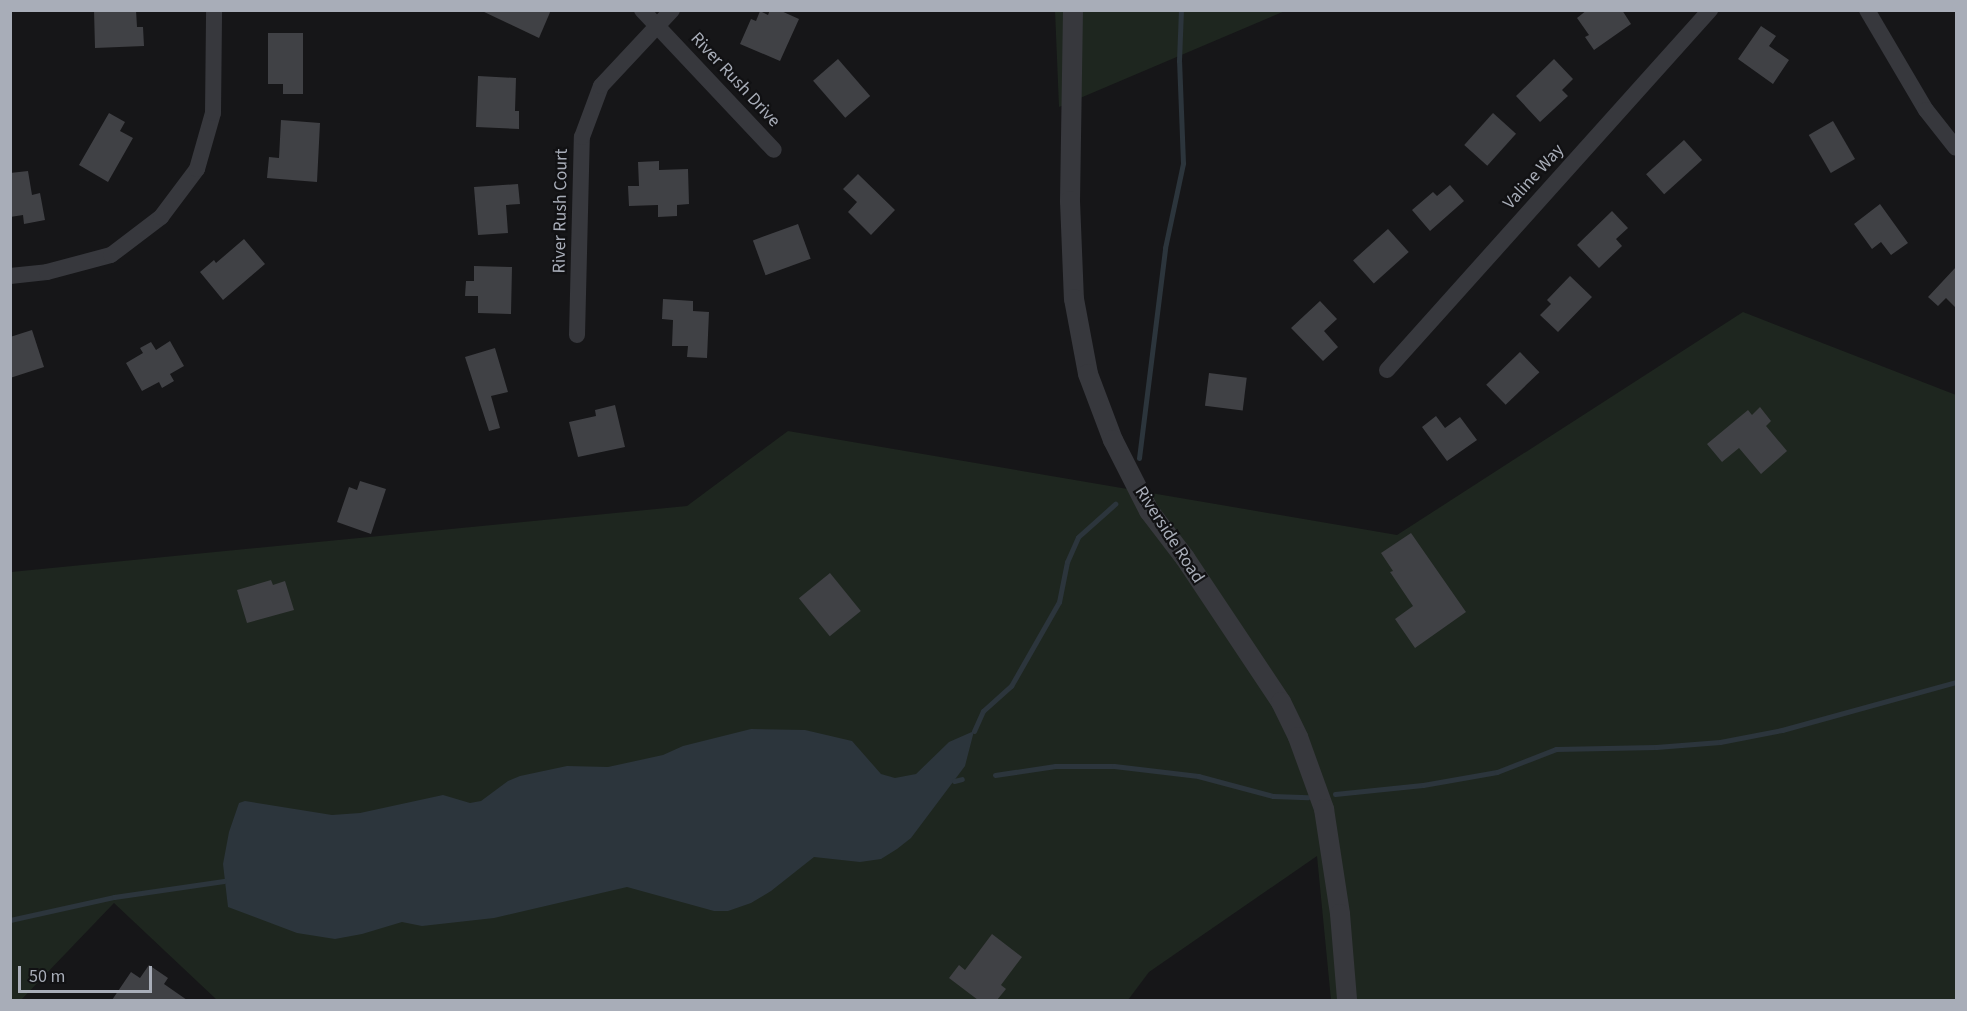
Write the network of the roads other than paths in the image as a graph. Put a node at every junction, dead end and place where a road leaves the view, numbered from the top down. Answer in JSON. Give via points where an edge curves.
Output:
{"nodes":[{"id":1,"x":214,"y":10,"type":"edge"},
{"id":2,"x":642,"y":10,"type":"edge"},
{"id":3,"x":672,"y":10,"type":"edge"},
{"id":4,"x":1073,"y":10,"type":"edge"},
{"id":5,"x":1710,"y":10,"type":"edge"},
{"id":6,"x":1867,"y":10,"type":"edge"},
{"id":7,"x":657,"y":24,"type":"junction"},
{"id":8,"x":1956,"y":148,"type":"edge"},
{"id":9,"x":774,"y":150,"type":"dead end"},
{"id":10,"x":10,"y":276,"type":"edge"},
{"id":11,"x":577,"y":335,"type":"dead end"},
{"id":12,"x":1387,"y":370,"type":"dead end"},
{"id":13,"x":1347,"y":1000,"type":"edge"}],
"edges":[{"from":1,"to":10,"type":"street","via":[[213,113],[197,169],[161,217],[111,255],[47,272]]},
{"from":2,"to":7,"type":"street","name":"River Rush Drive"},
{"from":3,"to":7,"type":"street","name":"River Rush Court"},
{"from":4,"to":13,"type":"street","name":"Riverside Road","via":[[1070,201],[1074,299],[1088,374],[1113,440],[1149,511],[1281,702],[1299,737],[1324,809],[1340,914]]},
{"from":5,"to":12,"type":"street","name":"Valine Way"},
{"from":6,"to":8,"type":"street","via":[[1926,110]]},
{"from":7,"to":9,"type":"street","name":"River Rush Drive"},
{"from":7,"to":11,"type":"street","name":"River Rush Court","via":[[601,86],[582,137]]}]}
